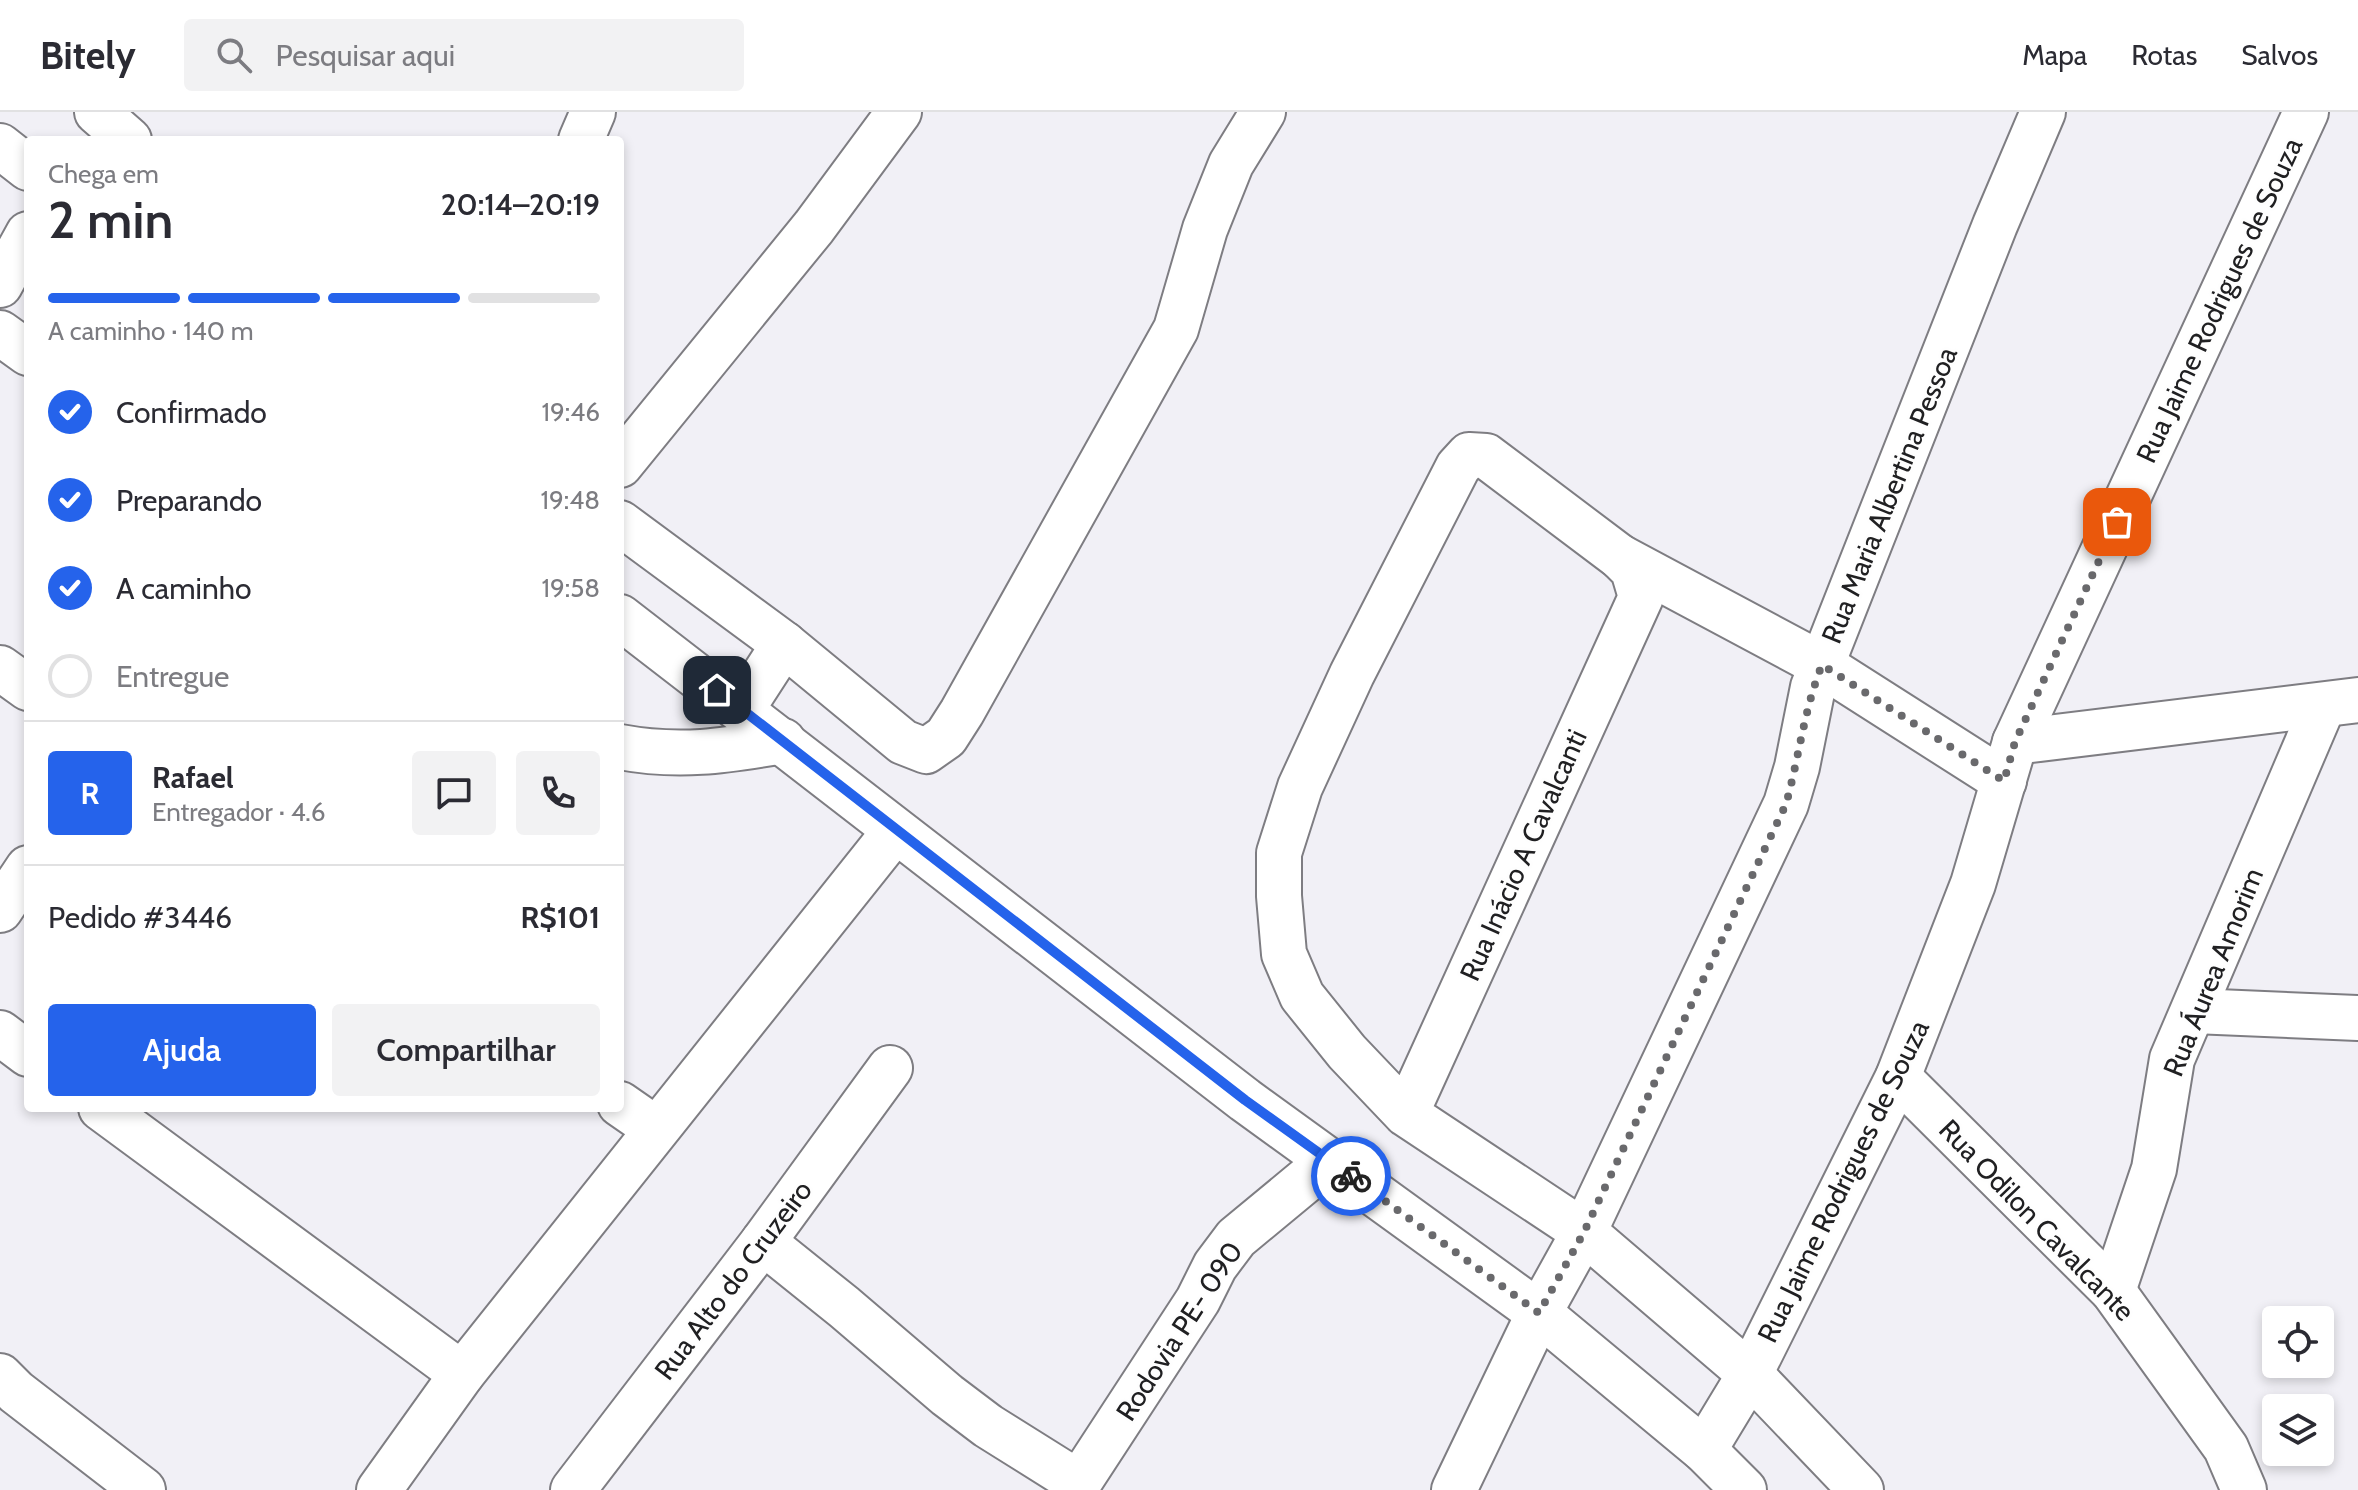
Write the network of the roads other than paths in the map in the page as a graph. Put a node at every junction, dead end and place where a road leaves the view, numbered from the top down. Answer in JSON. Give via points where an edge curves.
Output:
{"nodes":[{"id":1,"x":97,"y":112,"type":"edge"},
{"id":2,"x":593,"y":112,"type":"edge"},
{"id":3,"x":899,"y":112,"type":"edge"},
{"id":4,"x":1263,"y":112,"type":"edge"},
{"id":5,"x":2043,"y":112,"type":"edge"},
{"id":6,"x":2306,"y":112,"type":"edge"},
{"id":7,"x":124,"y":136,"type":"edge"},
{"id":8,"x":583,"y":136,"type":"edge"},
{"id":9,"x":0,"y":146,"type":"edge"},
{"id":10,"x":24,"y":165,"type":"edge"},
{"id":11,"x":24,"y":240,"type":"edge"},
{"id":12,"x":0,"y":285,"type":"edge"},
{"id":13,"x":0,"y":333,"type":"edge"},
{"id":14,"x":24,"y":350,"type":"edge"},
{"id":15,"x":624,"y":460,"type":"edge"},
{"id":16,"x":624,"y":526,"type":"edge"},
{"id":17,"x":1620,"y":557,"type":"junction"},
{"id":18,"x":624,"y":620,"type":"edge"},
{"id":19,"x":784,"y":644,"type":"junction"},
{"id":20,"x":1822,"y":665,"type":"junction"},
{"id":21,"x":0,"y":668,"type":"edge"},
{"id":22,"x":24,"y":685,"type":"edge"},
{"id":23,"x":2341,"y":703,"type":"edge"},
{"id":24,"x":742,"y":709,"type":"junction"},
{"id":25,"x":783,"y":741,"type":"junction"},
{"id":26,"x":624,"y":748,"type":"edge"},
{"id":27,"x":2010,"y":761,"type":"junction"},
{"id":28,"x":895,"y":831,"type":"junction"},
{"id":29,"x":24,"y":874,"type":"edge"},
{"id":30,"x":0,"y":910,"type":"edge"},
{"id":31,"x":2194,"y":1011,"type":"junction"},
{"id":32,"x":2358,"y":1018,"type":"edge"},
{"id":33,"x":0,"y":1033,"type":"edge"},
{"id":34,"x":24,"y":1051,"type":"edge"},
{"id":35,"x":890,"y":1068,"type":"dead end"},
{"id":36,"x":1898,"y":1077,"type":"junction"},
{"id":37,"x":624,"y":1107,"type":"edge"},
{"id":38,"x":106,"y":1112,"type":"edge"},
{"id":39,"x":1406,"y":1114,"type":"junction"},
{"id":40,"x":656,"y":1129,"type":"junction"},
{"id":41,"x":1329,"y":1161,"type":"junction"},
{"id":42,"x":1584,"y":1232,"type":"junction"},
{"id":43,"x":763,"y":1242,"type":"junction"},
{"id":44,"x":2113,"y":1291,"type":"junction"},
{"id":45,"x":1539,"y":1313,"type":"junction"},
{"id":46,"x":462,"y":1374,"type":"junction"},
{"id":47,"x":1750,"y":1374,"type":"junction"},
{"id":48,"x":0,"y":1376,"type":"edge"},
{"id":49,"x":1704,"y":1450,"type":"junction"},
{"id":50,"x":1077,"y":1486,"type":"edge"},
{"id":51,"x":143,"y":1490,"type":"edge"},
{"id":52,"x":379,"y":1490,"type":"edge"},
{"id":53,"x":573,"y":1490,"type":"edge"},
{"id":54,"x":1454,"y":1490,"type":"edge"},
{"id":55,"x":1744,"y":1490,"type":"edge"},
{"id":56,"x":1861,"y":1490,"type":"edge"},
{"id":57,"x":2244,"y":1490,"type":"edge"}],
"edges":[{"from":1,"to":7,"type":"street"},
{"from":2,"to":8,"type":"street"},
{"from":3,"to":15,"type":"street","via":[[814,227]]},
{"from":4,"to":19,"type":"street","via":[[1231,164],[1205,229],[1176,329],[946,737],[926,751],[903,742]]},
{"from":5,"to":20,"type":"street","name":"Rua Maria Albertina Pessoa"},
{"from":6,"to":27,"type":"street","name":"Rua Jaime Rodrigues de Souza"},
{"from":9,"to":10,"type":"street"},
{"from":11,"to":12,"type":"street"},
{"from":13,"to":14,"type":"street"},
{"from":16,"to":19,"type":"street"},
{"from":17,"to":20,"type":"street"},
{"from":17,"to":39,"type":"street","name":"Rua Inácio A Cavalcanti","via":[[1633,570],[1641,597]]},
{"from":17,"to":39,"type":"street","via":[[1486,456],[1469,455],[1458,467],[1352,674],[1300,787],[1279,853],[1284,954],[1302,996]]},
{"from":18,"to":24,"type":"street"},
{"from":19,"to":24,"type":"street"},
{"from":20,"to":27,"type":"street"},
{"from":20,"to":42,"type":"street","name":"Rua Maria Albertina Pessoa","via":[[1786,804]]},
{"from":21,"to":22,"type":"street"},
{"from":23,"to":27,"type":"street"},
{"from":23,"to":31,"type":"street","name":"Rua Áurea Amorim"},
{"from":24,"to":25,"type":"street"},
{"from":25,"to":26,"type":"street","via":[[710,753]]},
{"from":25,"to":28,"type":"street"},
{"from":27,"to":36,"type":"street","name":"Rua Jaime Rodrigues de Souza","via":[[1973,884]]},
{"from":28,"to":40,"type":"street"},
{"from":28,"to":41,"type":"street"},
{"from":29,"to":30,"type":"street"},
{"from":31,"to":32,"type":"street"},
{"from":31,"to":44,"type":"street","name":"Rua Áurea Amorim","via":[[2172,1059],[2154,1169]]},
{"from":33,"to":34,"type":"street"},
{"from":35,"to":43,"type":"street","name":"Rua Alto do Cruzeiro"},
{"from":36,"to":44,"type":"street","name":"Rua Odilon Cavalcante"},
{"from":36,"to":47,"type":"street","name":"Rua Jaime Rodrigues de Souza"},
{"from":37,"to":40,"type":"street"},
{"from":38,"to":46,"type":"street"},
{"from":39,"to":42,"type":"street"},
{"from":40,"to":46,"type":"street"},
{"from":41,"to":45,"type":"street"},
{"from":41,"to":50,"type":"street","name":"Rodovia PE- 090","via":[[1236,1238]]},
{"from":42,"to":45,"type":"street","name":"Rua Maria Albertina Pessoa"},
{"from":42,"to":47,"type":"street"},
{"from":43,"to":50,"type":"street","via":[[957,1403]]},
{"from":43,"to":53,"type":"street","name":"Rua Alto do Cruzeiro"},
{"from":44,"to":57,"type":"street","name":"Rua Odilon Cavalcante","via":[[2226,1448]]},
{"from":45,"to":49,"type":"street"},
{"from":45,"to":54,"type":"street","name":"Rua Maria Albertina Pessoa"},
{"from":46,"to":52,"type":"street"},
{"from":47,"to":49,"type":"street","name":"Rua Jaime Rodrigues de Souza"},
{"from":47,"to":56,"type":"street"},
{"from":48,"to":51,"type":"street"},
{"from":49,"to":55,"type":"street"}]}
